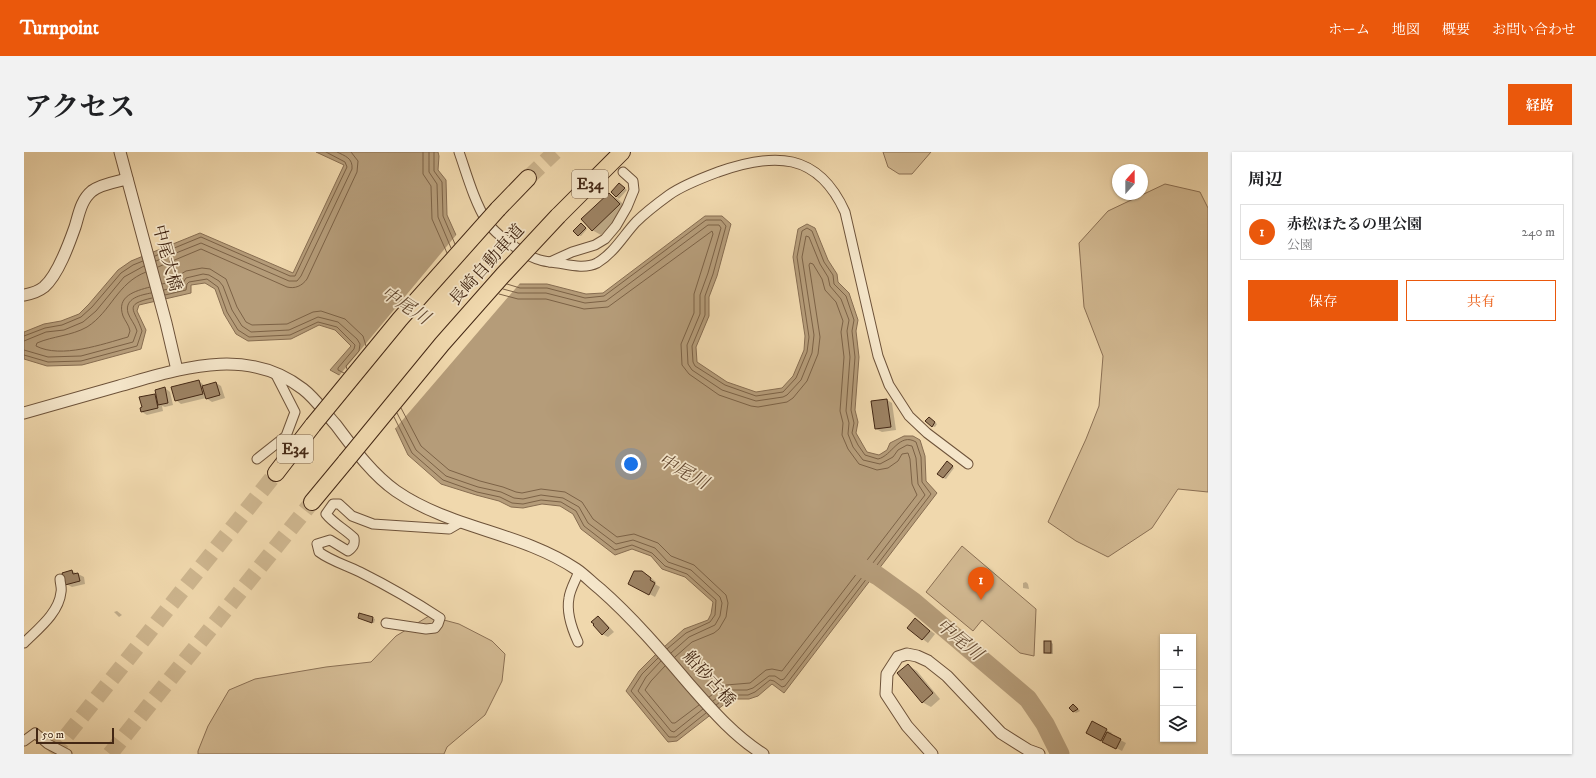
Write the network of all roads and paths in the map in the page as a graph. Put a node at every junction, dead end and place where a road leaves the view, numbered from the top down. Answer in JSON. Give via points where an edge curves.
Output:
{"nodes":[{"id":1,"x":120,"y":152,"type":"edge"},
{"id":2,"x":459,"y":152,"type":"edge"},
{"id":3,"x":622,"y":152,"type":"edge"},
{"id":4,"x":623,"y":172,"type":"dead end"},
{"id":5,"x":528,"y":178,"type":"tunnel mouth"},
{"id":6,"x":127,"y":179,"type":"junction"},
{"id":7,"x":550,"y":262,"type":"junction"},
{"id":8,"x":24,"y":295,"type":"edge"},
{"id":9,"x":177,"y":370,"type":"junction"},
{"id":10,"x":275,"y":373,"type":"junction"},
{"id":11,"x":24,"y":413,"type":"edge"},
{"id":12,"x":257,"y":459,"type":"dead end"},
{"id":13,"x":968,"y":464,"type":"dead end"},
{"id":14,"x":276,"y":473,"type":"tunnel mouth"},
{"id":15,"x":312,"y":502,"type":"tunnel mouth"},
{"id":16,"x":461,"y":522,"type":"junction"},
{"id":17,"x":579,"y":571,"type":"junction"},
{"id":18,"x":60,"y":579,"type":"dead end"},
{"id":19,"x":386,"y":623,"type":"dead end"},
{"id":20,"x":578,"y":642,"type":"dead end"},
{"id":21,"x":24,"y":643,"type":"edge"},
{"id":22,"x":24,"y":741,"type":"edge"},
{"id":23,"x":67,"y":754,"type":"edge"},
{"id":24,"x":763,"y":754,"type":"edge"},
{"id":25,"x":932,"y":754,"type":"edge"},
{"id":26,"x":1039,"y":754,"type":"edge"}],
"edges":[{"from":1,"to":6,"type":"street","name":"中尾大橋"},
{"from":2,"to":7,"type":"street","via":[[479,207],[488,223],[520,252]]},
{"from":3,"to":15,"type":"highway","name":"長崎自動車道","number":"E34","bridge":true,"via":[[503,275],[442,344]]},
{"from":4,"to":7,"type":"street","via":[[633,181],[634,190],[616,226],[605,239]]},
{"from":5,"to":14,"type":"highway","name":"長崎自動車道","number":"E34","bridge":true,"via":[[400,319]]},
{"from":6,"to":8,"type":"street","via":[[100,186],[83,202],[56,270],[44,287]]},
{"from":6,"to":9,"type":"street","name":"中尾大橋"},
{"from":7,"to":13,"type":"street","via":[[577,267],[596,264],[616,249],[636,222],[669,195],[735,164],[773,158],[802,163],[838,194],[846,212],[878,356],[889,385],[909,416]]},
{"from":9,"to":10,"type":"street","name":"船砂古橋","via":[[222,363],[240,364]]},
{"from":9,"to":11,"type":"street","name":"船砂古橋"},
{"from":10,"to":12,"type":"street","via":[[295,412],[286,436]]},
{"from":10,"to":16,"type":"street","name":"船砂古橋","via":[[302,388],[371,469],[394,489],[442,516]]},
{"from":16,"to":17,"type":"street","name":"船砂古橋","via":[[548,553]]},
{"from":16,"to":19,"type":"street","via":[[449,529],[373,524],[352,516],[339,504],[333,504],[329,508],[326,514],[354,538],[354,543],[348,551],[330,540],[324,541],[317,544],[319,552],[401,594],[440,618],[435,628],[426,629]]},
{"from":17,"to":20,"type":"street","via":[[569,598],[568,611]]},
{"from":17,"to":24,"type":"street","name":"船砂古橋","via":[[645,632],[711,710]]},
{"from":18,"to":21,"type":"street","via":[[61,592],[57,605],[48,619]]},
{"from":22,"to":23,"type":"street","via":[[35,733],[48,744]]},
{"from":25,"to":26,"type":"street","via":[[907,726],[886,694],[887,674],[898,657],[907,654],[917,656],[938,668],[1001,733]]}]}
